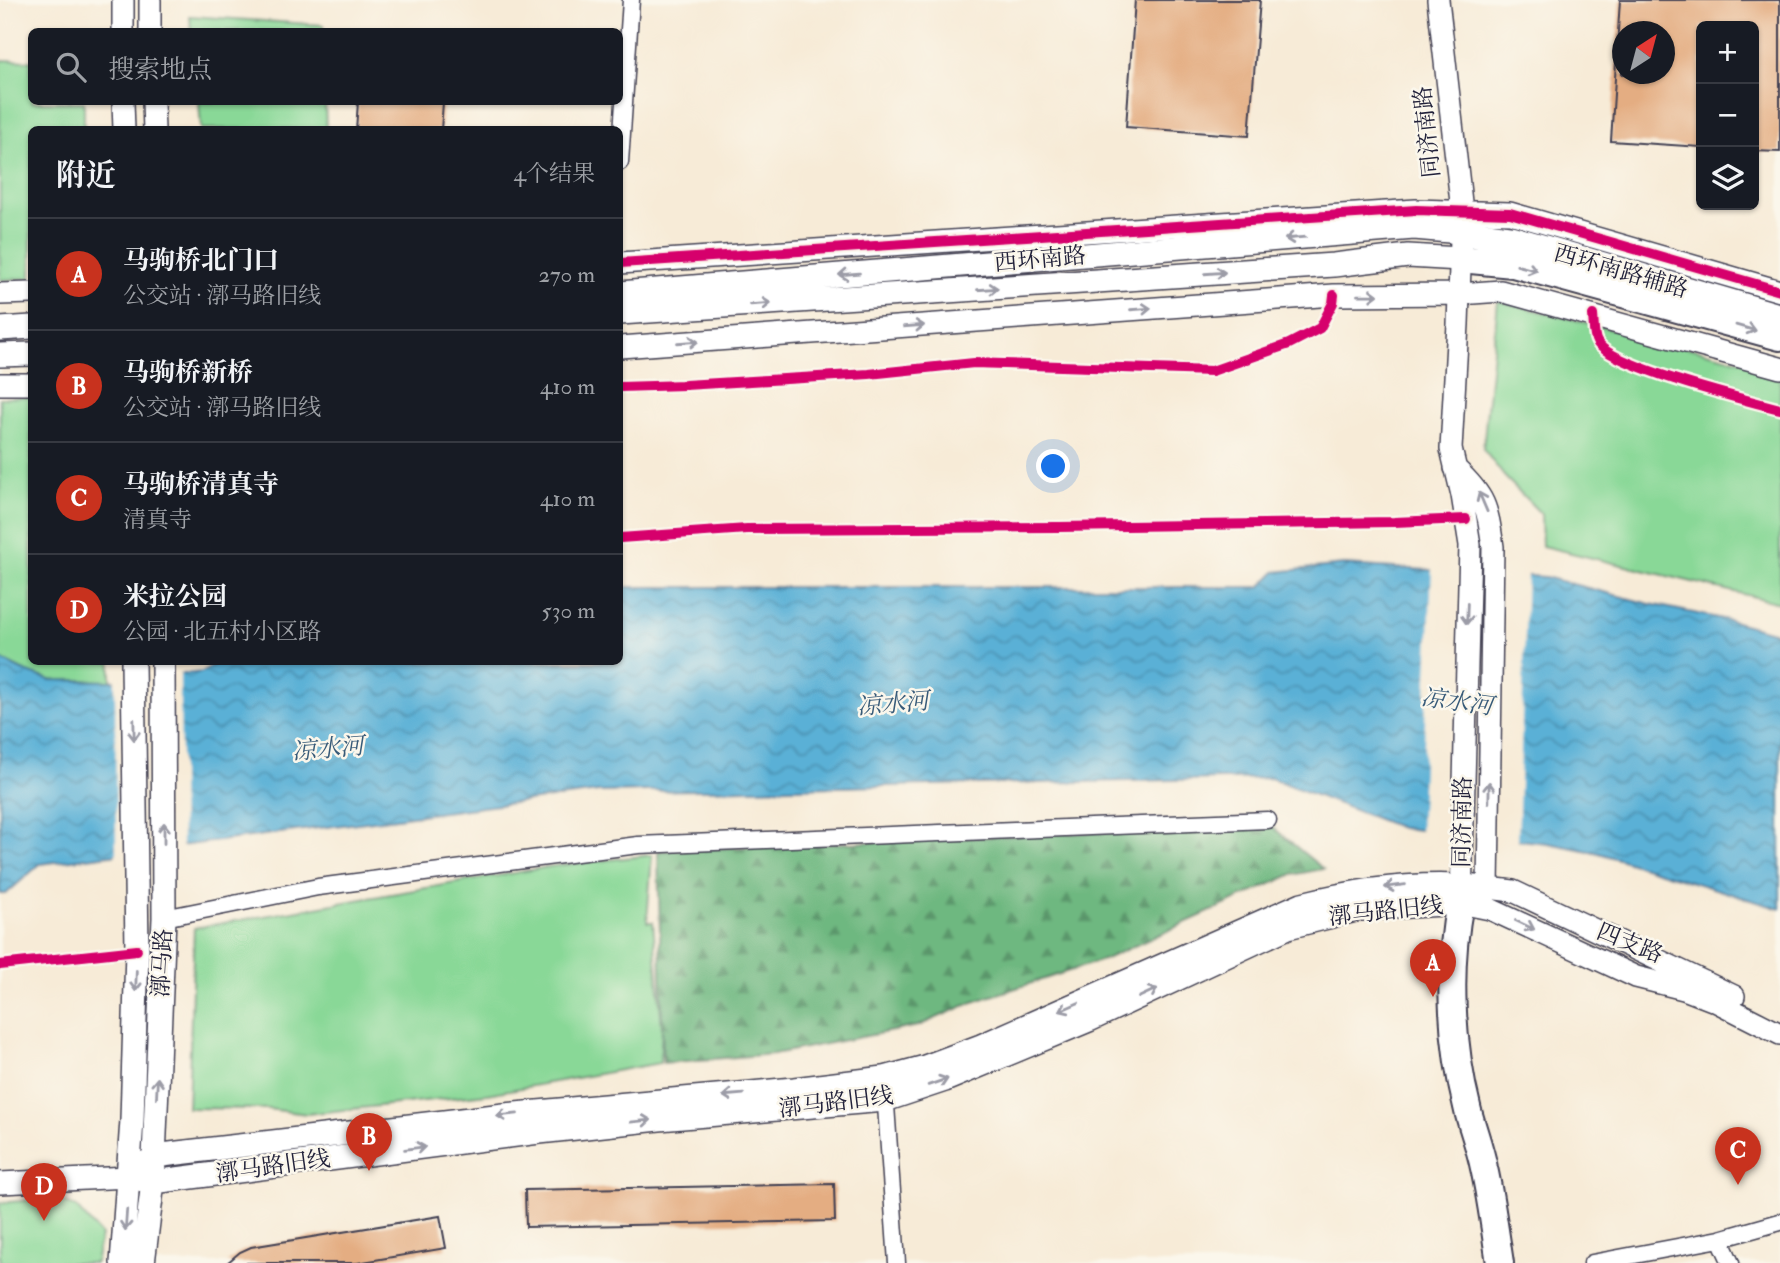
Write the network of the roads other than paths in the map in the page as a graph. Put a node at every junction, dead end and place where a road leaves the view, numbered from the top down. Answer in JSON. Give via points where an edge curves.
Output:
{"nodes":[{"id":1,"x":122,"y":0,"type":"edge"},
{"id":2,"x":150,"y":0,"type":"edge"},
{"id":3,"x":631,"y":0,"type":"edge"},
{"id":4,"x":1438,"y":0,"type":"edge"},
{"id":5,"x":123,"y":28,"type":"edge"},
{"id":6,"x":150,"y":28,"type":"edge"},
{"id":7,"x":124,"y":105,"type":"edge"},
{"id":8,"x":153,"y":105,"type":"edge"},
{"id":9,"x":124,"y":126,"type":"edge"},
{"id":10,"x":154,"y":126,"type":"edge"},
{"id":11,"x":622,"y":126,"type":"edge"},
{"id":12,"x":1462,"y":221,"type":"junction"},
{"id":13,"x":844,"y":248,"type":"junction"},
{"id":14,"x":1460,"y":259,"type":"junction"},
{"id":15,"x":623,"y":263,"type":"edge"},
{"id":16,"x":920,"y":268,"type":"junction"},
{"id":17,"x":1746,"y":281,"type":"junction"},
{"id":18,"x":1780,"y":291,"type":"edge"},
{"id":19,"x":28,"y":293,"type":"edge"},
{"id":20,"x":623,"y":293,"type":"edge"},
{"id":21,"x":1459,"y":293,"type":"junction"},
{"id":22,"x":0,"y":294,"type":"edge"},
{"id":23,"x":623,"y":313,"type":"edge"},
{"id":24,"x":1780,"y":315,"type":"edge"},
{"id":25,"x":28,"y":327,"type":"edge"},
{"id":26,"x":0,"y":329,"type":"edge"},
{"id":27,"x":1780,"y":337,"type":"edge"},
{"id":28,"x":623,"y":347,"type":"edge"},
{"id":29,"x":28,"y":354,"type":"edge"},
{"id":30,"x":0,"y":355,"type":"edge"},
{"id":31,"x":1780,"y":368,"type":"edge"},
{"id":32,"x":0,"y":384,"type":"edge"},
{"id":33,"x":28,"y":384,"type":"edge"},
{"id":34,"x":1455,"y":467,"type":"junction"},
{"id":35,"x":133,"y":665,"type":"edge"},
{"id":36,"x":163,"y":665,"type":"edge"},
{"id":37,"x":1268,"y":820,"type":"dead end"},
{"id":38,"x":1488,"y":888,"type":"junction"},
{"id":39,"x":1462,"y":894,"type":"junction"},
{"id":40,"x":164,"y":910,"type":"junction"},
{"id":41,"x":1780,"y":1018,"type":"edge"},
{"id":42,"x":1780,"y":1034,"type":"edge"},
{"id":43,"x":885,"y":1089,"type":"junction"},
{"id":44,"x":155,"y":1156,"type":"junction"},
{"id":45,"x":129,"y":1177,"type":"junction"},
{"id":46,"x":153,"y":1182,"type":"junction"},
{"id":47,"x":0,"y":1183,"type":"edge"},
{"id":48,"x":1780,"y":1222,"type":"edge"},
{"id":49,"x":1720,"y":1239,"type":"junction"},
{"id":50,"x":122,"y":1263,"type":"edge"},
{"id":51,"x":143,"y":1263,"type":"edge"},
{"id":52,"x":897,"y":1263,"type":"edge"},
{"id":53,"x":1500,"y":1263,"type":"edge"},
{"id":54,"x":1592,"y":1263,"type":"edge"},
{"id":55,"x":1731,"y":1263,"type":"edge"}],
"edges":[{"from":1,"to":5,"type":"street"},
{"from":2,"to":6,"type":"street"},
{"from":3,"to":11,"type":"street"},
{"from":4,"to":12,"type":"street","name":"同济南路"},
{"from":7,"to":9,"type":"street"},
{"from":8,"to":10,"type":"street"},
{"from":12,"to":13,"type":"street","via":[[1416,210]]},
{"from":12,"to":14,"type":"street","name":"同济南路"},
{"from":12,"to":16,"type":"main road","name":"西环南路","one_way":true},
{"from":12,"to":17,"type":"street","via":[[1510,213]]},
{"from":12,"to":24,"type":"main road","name":"西环南路辅路"},
{"from":13,"to":15,"type":"street"},
{"from":13,"to":16,"type":"street"},
{"from":14,"to":21,"type":"street","name":"同济南路"},
{"from":23,"to":14,"type":"main road","name":"西环南路","one_way":true,"via":[[1334,265],[1408,256]]},
{"from":14,"to":27,"type":"main road","one_way":true,"via":[[1513,264]]},
{"from":16,"to":20,"type":"main road","name":"西环南路","one_way":true},
{"from":17,"to":18,"type":"street"},
{"from":17,"to":24,"type":"street"},
{"from":19,"to":22,"type":"street"},
{"from":28,"to":21,"type":"street","one_way":true,"via":[[1334,295]]},
{"from":21,"to":31,"type":"street","via":[[1501,291]]},
{"from":21,"to":34,"type":"street","name":"同济南路","via":[[1451,449]]},
{"from":25,"to":26,"type":"main road"},
{"from":29,"to":30,"type":"main road"},
{"from":32,"to":33,"type":"street"},
{"from":38,"to":34,"type":"street","name":"同济南路","one_way":true,"via":[[1493,547],[1487,509],[1477,488]]},
{"from":34,"to":39,"type":"street","name":"同济南路","one_way":true,"via":[[1470,545]]},
{"from":35,"to":45,"type":"main road","name":"漷马路","one_way":true,"via":[[137,913]]},
{"from":40,"to":36,"type":"main road","name":"漷马路","one_way":true},
{"from":37,"to":40,"type":"street","via":[[638,845]]},
{"from":38,"to":39,"type":"main road","name":"漷马路旧线"},
{"from":38,"to":41,"type":"street","name":"四支路","via":[[1513,891]]},
{"from":39,"to":42,"type":"street","name":"四支路","one_way":true,"via":[[1636,977],[1684,989]]},
{"from":39,"to":43,"type":"main road","name":"漷马路旧线","via":[[1360,909],[1288,927],[1089,1020],[946,1080]]},
{"from":39,"to":53,"type":"main road","name":"漷马路旧线","via":[[1452,965],[1455,1029]]},
{"from":44,"to":40,"type":"main road","name":"漷马路","one_way":true},
{"from":43,"to":44,"type":"main road","name":"漷马路旧线","one_way":true,"via":[[794,1089],[504,1115]]},
{"from":46,"to":43,"type":"main road","name":"漷马路旧线","one_way":true},
{"from":43,"to":52,"type":"street"},
{"from":44,"to":45,"type":"main road"},
{"from":44,"to":46,"type":"main road","name":"漷马路"},
{"from":45,"to":46,"type":"main road","name":"漷马路旧线"},
{"from":45,"to":47,"type":"street"},
{"from":45,"to":50,"type":"main road","name":"漷马路","one_way":true},
{"from":46,"to":51,"type":"main road","name":"漷马路"},
{"from":48,"to":49,"type":"street"},
{"from":49,"to":54,"type":"street"},
{"from":49,"to":55,"type":"street"}]}
